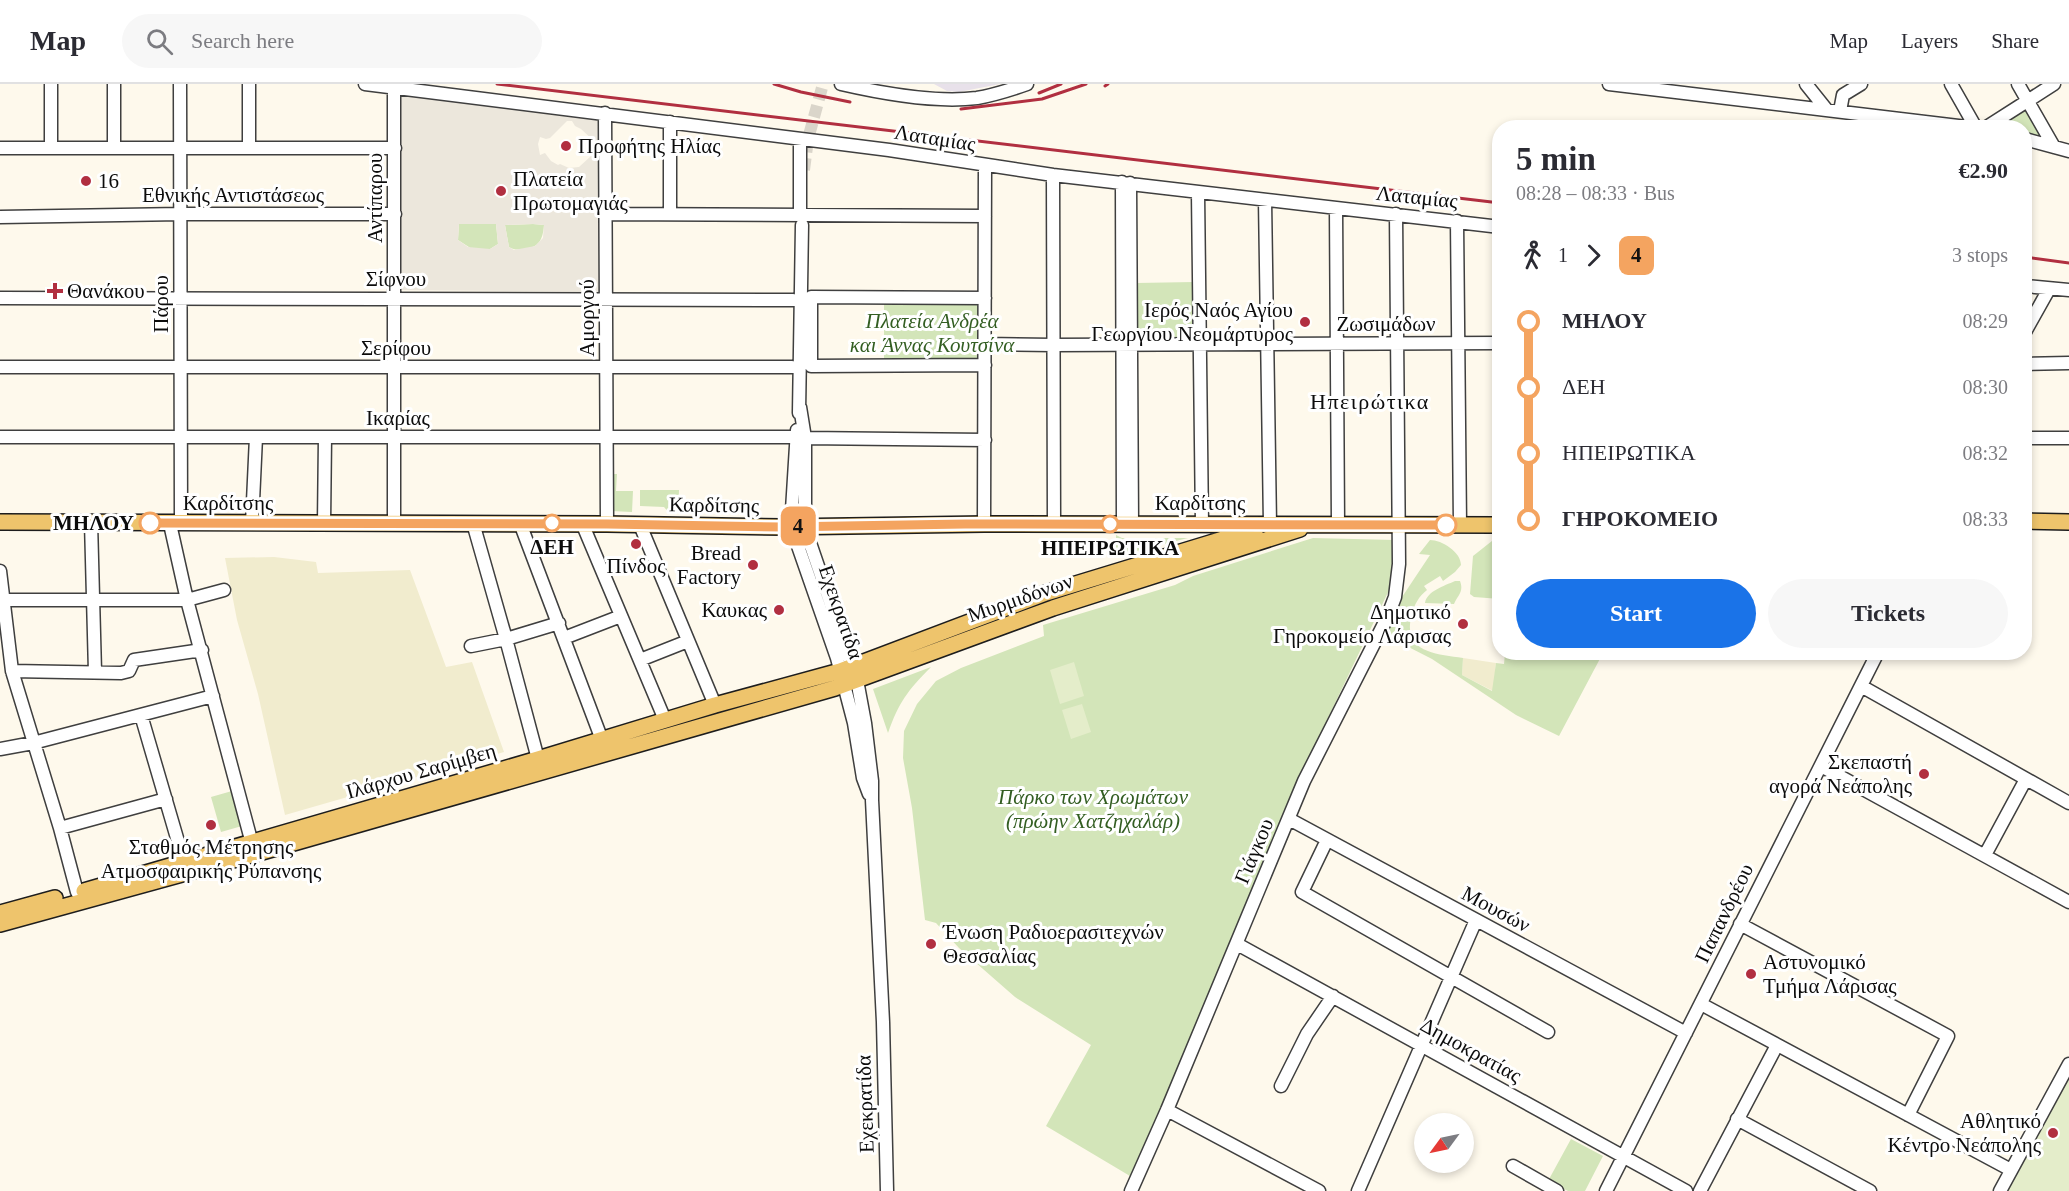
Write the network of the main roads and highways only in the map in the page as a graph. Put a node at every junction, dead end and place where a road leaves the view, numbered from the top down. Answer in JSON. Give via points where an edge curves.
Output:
{"nodes":[{"id":1,"x":2032,"y":520,"type":"edge"},
{"id":2,"x":0,"y":522,"type":"edge"},
{"id":3,"x":2069,"y":522,"type":"edge"},
{"id":4,"x":1270,"y":525,"type":"junction"},
{"id":5,"x":1314,"y":525,"type":"junction"},
{"id":6,"x":1492,"y":525,"type":"edge"},
{"id":7,"x":2032,"y":530,"type":"edge"},
{"id":8,"x":2069,"y":530,"type":"edge"},
{"id":9,"x":849,"y":676,"type":"junction"},
{"id":10,"x":254,"y":848,"type":"junction"},
{"id":11,"x":0,"y":914,"type":"edge"},
{"id":12,"x":0,"y":924,"type":"edge"}],
"edges":[{"from":1,"to":3,"type":"main road"},
{"from":2,"to":4,"type":"main road","name":"Καρδίτσης"},
{"from":4,"to":5,"type":"main road","name":"Καρδίτσης"},
{"from":4,"to":9,"type":"main road","name":"Μυρμιδόνων","via":[[1046,593]]},
{"from":5,"to":6,"type":"main road","name":"Καρδίτσης"},
{"from":5,"to":9,"type":"main road","name":"Μυρμιδόνων"},
{"from":7,"to":8,"type":"main road"},
{"from":9,"to":10,"type":"main road","name":"Ιλάρχου Σαρίμβεη"},
{"from":9,"to":10,"type":"main road","name":"Ιλάρχου Σαρίμβεη","via":[[715,705]]},
{"from":10,"to":11,"type":"main road","name":"Ιλάρχου Σαρίμβεη","via":[[184,862]]},
{"from":10,"to":12,"type":"main road","name":"Ιλάρχου Σαρίμβεη"}]}
